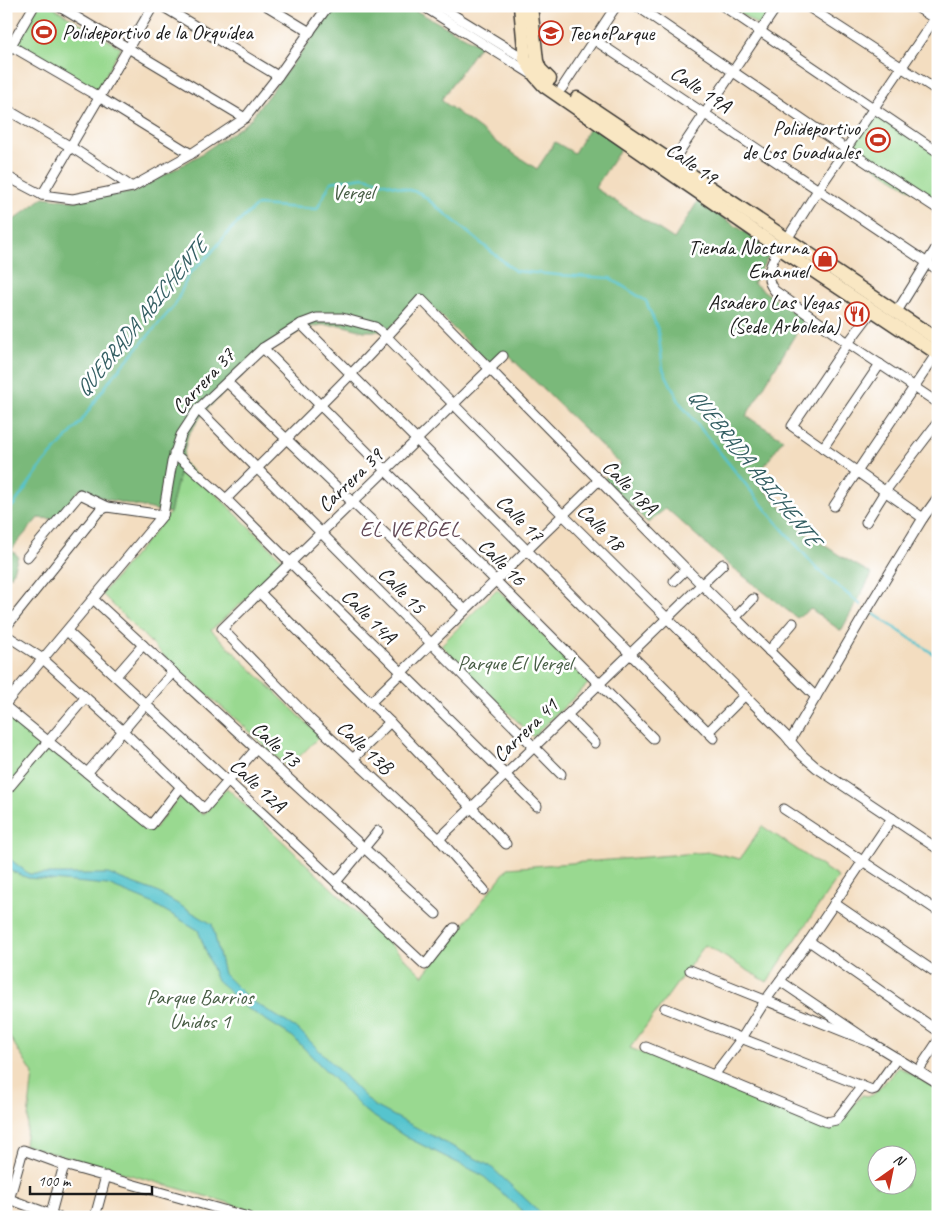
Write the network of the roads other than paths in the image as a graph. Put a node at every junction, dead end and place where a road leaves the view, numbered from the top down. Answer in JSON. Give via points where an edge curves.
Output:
{"nodes":[{"id":1,"x":34,"y":6,"type":"edge"},
{"id":2,"x":58,"y":6,"type":"edge"},
{"id":3,"x":153,"y":6,"type":"edge"},
{"id":4,"x":162,"y":6,"type":"edge"},
{"id":5,"x":267,"y":6,"type":"edge"},
{"id":6,"x":328,"y":6,"type":"edge"},
{"id":7,"x":423,"y":6,"type":"edge"},
{"id":8,"x":439,"y":6,"type":"edge"},
{"id":9,"x":520,"y":6,"type":"edge"},
{"id":10,"x":531,"y":6,"type":"edge"},
{"id":11,"x":616,"y":6,"type":"edge"},
{"id":12,"x":637,"y":6,"type":"edge"},
{"id":13,"x":723,"y":6,"type":"edge"},
{"id":14,"x":777,"y":6,"type":"edge"},
{"id":15,"x":807,"y":6,"type":"edge"},
{"id":16,"x":915,"y":6,"type":"edge"},
{"id":17,"x":937,"y":18,"type":"edge"},
{"id":18,"x":310,"y":32,"type":"junction"},
{"id":19,"x":760,"y":32,"type":"junction"},
{"id":20,"x":593,"y":39,"type":"junction"},
{"id":21,"x":8,"y":48,"type":"edge"},
{"id":22,"x":128,"y":48,"type":"junction"},
{"id":23,"x":525,"y":59,"type":"junction"},
{"id":24,"x":901,"y":67,"type":"junction"},
{"id":25,"x":733,"y":71,"type":"junction"},
{"id":26,"x":538,"y":72,"type":"junction"},
{"id":27,"x":278,"y":76,"type":"junction"},
{"id":28,"x":562,"y":88,"type":"junction"},
{"id":29,"x":938,"y":91,"type":"edge"},
{"id":30,"x":99,"y":97,"type":"junction"},
{"id":31,"x":6,"y":109,"type":"edge"},
{"id":32,"x":873,"y":109,"type":"junction"},
{"id":33,"x":705,"y":113,"type":"junction"},
{"id":34,"x":244,"y":118,"type":"junction"},
{"id":35,"x":71,"y":147,"type":"junction"},
{"id":36,"x":846,"y":149,"type":"junction"},
{"id":37,"x":938,"y":152,"type":"edge"},
{"id":38,"x":191,"y":154,"type":"junction"},
{"id":39,"x":673,"y":161,"type":"junction"},
{"id":40,"x":6,"y":176,"type":"edge"},
{"id":41,"x":132,"y":187,"type":"junction"},
{"id":42,"x":818,"y":190,"type":"junction"},
{"id":43,"x":42,"y":195,"type":"junction"},
{"id":44,"x":938,"y":209,"type":"edge"},
{"id":45,"x":783,"y":244,"type":"junction"},
{"id":46,"x":938,"y":245,"type":"edge"},
{"id":47,"x":926,"y":262,"type":"junction"},
{"id":48,"x":938,"y":270,"type":"edge"},
{"id":49,"x":873,"y":310,"type":"junction"},
{"id":50,"x":896,"y":312,"type":"junction"},
{"id":51,"x":300,"y":324,"type":"junction"},
{"id":52,"x":387,"y":337,"type":"junction"},
{"id":53,"x":848,"y":343,"type":"junction"},
{"id":54,"x":263,"y":348,"type":"junction"},
{"id":55,"x":937,"y":349,"type":"edge"},
{"id":56,"x":503,"y":356,"type":"dead end"},
{"id":57,"x":880,"y":364,"type":"junction"},
{"id":58,"x":490,"y":369,"type":"junction"},
{"id":59,"x":351,"y":375,"type":"junction"},
{"id":60,"x":227,"y":382,"type":"junction"},
{"id":61,"x":914,"y":387,"type":"junction"},
{"id":62,"x":938,"y":403,"type":"edge"},
{"id":63,"x":454,"y":404,"type":"junction"},
{"id":64,"x":321,"y":406,"type":"junction"},
{"id":65,"x":198,"y":409,"type":"junction"},
{"id":66,"x":938,"y":422,"type":"edge"},
{"id":67,"x":286,"y":439,"type":"junction"},
{"id":68,"x":417,"y":440,"type":"junction"},
{"id":69,"x":823,"y":448,"type":"junction"},
{"id":70,"x":174,"y":453,"type":"junction"},
{"id":71,"x":256,"y":468,"type":"junction"},
{"id":72,"x":386,"y":470,"type":"junction"},
{"id":73,"x":856,"y":472,"type":"junction"},
{"id":74,"x":599,"y":480,"type":"junction"},
{"id":75,"x":886,"y":490,"type":"junction"},
{"id":76,"x":938,"y":497,"type":"edge"},
{"id":77,"x":226,"y":499,"type":"junction"},
{"id":78,"x":353,"y":502,"type":"junction"},
{"id":79,"x":107,"y":506,"type":"junction"},
{"id":80,"x":834,"y":506,"type":"dead end"},
{"id":81,"x":163,"y":515,"type":"junction"},
{"id":82,"x":563,"y":515,"type":"junction"},
{"id":83,"x":923,"y":518,"type":"junction"},
{"id":84,"x":866,"y":522,"type":"dead end"},
{"id":85,"x":321,"y":533,"type":"junction"},
{"id":86,"x":526,"y":550,"type":"junction"},
{"id":87,"x":27,"y":556,"type":"dead end"},
{"id":88,"x":290,"y":563,"type":"junction"},
{"id":89,"x":723,"y":564,"type":"dead end"},
{"id":90,"x":686,"y":569,"type":"junction"},
{"id":91,"x":496,"y":581,"type":"junction"},
{"id":92,"x":674,"y":581,"type":"dead end"},
{"id":93,"x":701,"y":584,"type":"junction"},
{"id":94,"x":260,"y":593,"type":"junction"},
{"id":95,"x":93,"y":599,"type":"junction"},
{"id":96,"x":753,"y":600,"type":"dead end"},
{"id":97,"x":465,"y":610,"type":"junction"},
{"id":98,"x":667,"y":618,"type":"junction"},
{"id":99,"x":735,"y":618,"type":"junction"},
{"id":100,"x":793,"y":623,"type":"dead end"},
{"id":101,"x":6,"y":627,"type":"edge"},
{"id":102,"x":222,"y":629,"type":"joint"},
{"id":103,"x":67,"y":631,"type":"junction"},
{"id":104,"x":6,"y":636,"type":"edge"},
{"id":105,"x":431,"y":643,"type":"junction"},
{"id":106,"x":143,"y":645,"type":"junction"},
{"id":107,"x":769,"y":651,"type":"junction"},
{"id":108,"x":630,"y":654,"type":"junction"},
{"id":109,"x":43,"y":659,"type":"junction"},
{"id":110,"x":173,"y":672,"type":"junction"},
{"id":111,"x":401,"y":672,"type":"junction"},
{"id":112,"x":116,"y":676,"type":"junction"},
{"id":113,"x":599,"y":684,"type":"junction"},
{"id":114,"x":745,"y":695,"type":"junction"},
{"id":115,"x":816,"y":697,"type":"junction"},
{"id":116,"x":85,"y":698,"type":"junction"},
{"id":117,"x":370,"y":702,"type":"junction"},
{"id":118,"x":6,"y":703,"type":"edge"},
{"id":119,"x":146,"y":704,"type":"junction"},
{"id":120,"x":6,"y":707,"type":"edge"},
{"id":121,"x":567,"y":715,"type":"junction"},
{"id":122,"x":390,"y":722,"type":"junction"},
{"id":123,"x":123,"y":731,"type":"junction"},
{"id":124,"x":653,"y":738,"type":"dead end"},
{"id":125,"x":48,"y":740,"type":"junction"},
{"id":126,"x":790,"y":741,"type":"junction"},
{"id":127,"x":595,"y":743,"type":"dead end"},
{"id":128,"x":534,"y":747,"type":"junction"},
{"id":129,"x":256,"y":749,"type":"junction"},
{"id":130,"x":353,"y":759,"type":"junction"},
{"id":131,"x":88,"y":772,"type":"junction"},
{"id":132,"x":561,"y":774,"type":"dead end"},
{"id":133,"x":505,"y":775,"type":"junction"},
{"id":134,"x":228,"y":781,"type":"junction"},
{"id":135,"x":180,"y":788,"type":"junction"},
{"id":136,"x":6,"y":791,"type":"edge"},
{"id":137,"x":537,"y":806,"type":"dead end"},
{"id":138,"x":471,"y":807,"type":"junction"},
{"id":139,"x":784,"y":809,"type":"dead end"},
{"id":140,"x":892,"y":818,"type":"junction"},
{"id":141,"x":378,"y":831,"type":"dead end"},
{"id":142,"x":439,"y":839,"type":"junction"},
{"id":143,"x":506,"y":844,"type":"dead end"},
{"id":144,"x":364,"y":848,"type":"junction"},
{"id":145,"x":938,"y":849,"type":"edge"},
{"id":146,"x":863,"y":860,"type":"junction"},
{"id":147,"x":336,"y":882,"type":"junction"},
{"id":148,"x":484,"y":890,"type":"dead end"},
{"id":149,"x":834,"y":903,"type":"junction"},
{"id":150,"x":938,"y":911,"type":"edge"},
{"id":151,"x":436,"y":914,"type":"dead end"},
{"id":152,"x":454,"y":928,"type":"dead end"},
{"id":153,"x":809,"y":941,"type":"junction"},
{"id":154,"x":690,"y":970,"type":"dead end"},
{"id":155,"x":938,"y":974,"type":"edge"},
{"id":156,"x":780,"y":981,"type":"junction"},
{"id":157,"x":765,"y":1001,"type":"junction"},
{"id":158,"x":664,"y":1008,"type":"dead end"},
{"id":159,"x":938,"y":1031,"type":"edge"},
{"id":160,"x":742,"y":1038,"type":"junction"},
{"id":161,"x":938,"y":1041,"type":"edge"},
{"id":162,"x":872,"y":1043,"type":"junction"},
{"id":163,"x":646,"y":1048,"type":"dead end"},
{"id":164,"x":897,"y":1058,"type":"junction"},
{"id":165,"x":918,"y":1071,"type":"junction"},
{"id":166,"x":714,"y":1075,"type":"junction"},
{"id":167,"x":938,"y":1083,"type":"edge"},
{"id":168,"x":862,"y":1086,"type":"junction"},
{"id":169,"x":64,"y":1165,"type":"junction"},
{"id":170,"x":106,"y":1176,"type":"junction"},
{"id":171,"x":9,"y":1199,"type":"junction"},
{"id":172,"x":6,"y":1211,"type":"edge"},
{"id":173,"x":219,"y":1212,"type":"edge"},
{"id":174,"x":53,"y":1216,"type":"edge"},
{"id":175,"x":94,"y":1217,"type":"edge"},
{"id":176,"x":248,"y":1217,"type":"edge"}],
"edges":[{"from":1,"to":21,"type":"street"},
{"from":2,"to":22,"type":"street"},
{"from":3,"to":22,"type":"street"},
{"from":4,"to":27,"type":"street"},
{"from":5,"to":18,"type":"street"},
{"from":6,"to":18,"type":"street"},
{"from":7,"to":26,"type":"street","name":"Calle 19"},
{"from":8,"to":23,"type":"street"},
{"from":9,"to":23,"type":"main road"},
{"from":10,"to":26,"type":"main road"},
{"from":11,"to":20,"type":"street"},
{"from":12,"to":25,"type":"street"},
{"from":13,"to":19,"type":"street"},
{"from":14,"to":19,"type":"street"},
{"from":15,"to":24,"type":"street"},
{"from":16,"to":17,"type":"street"},
{"from":17,"to":24,"type":"street"},
{"from":18,"to":27,"type":"street"},
{"from":19,"to":25,"type":"street"},
{"from":19,"to":32,"type":"street"},
{"from":20,"to":28,"type":"street"},
{"from":20,"to":33,"type":"street","name":"Calle 19A"},
{"from":21,"to":30,"type":"street"},
{"from":22,"to":30,"type":"street"},
{"from":22,"to":34,"type":"street"},
{"from":23,"to":26,"type":"main road"},
{"from":24,"to":29,"type":"street"},
{"from":24,"to":32,"type":"street"},
{"from":25,"to":33,"type":"street"},
{"from":25,"to":36,"type":"street"},
{"from":26,"to":28,"type":"main road","name":"Calle 19"},
{"from":26,"to":45,"type":"main road","name":"Calle 19","via":[[544,86],[561,98]]},
{"from":27,"to":34,"type":"street"},
{"from":28,"to":39,"type":"main road","name":"Calle 19"},
{"from":30,"to":35,"type":"street"},
{"from":30,"to":38,"type":"street"},
{"from":31,"to":35,"type":"street"},
{"from":32,"to":36,"type":"street"},
{"from":32,"to":37,"type":"street"},
{"from":33,"to":39,"type":"street"},
{"from":33,"to":42,"type":"street","name":"Calle 19A"},
{"from":34,"to":38,"type":"street"},
{"from":35,"to":41,"type":"street"},
{"from":35,"to":43,"type":"street"},
{"from":36,"to":42,"type":"street"},
{"from":36,"to":44,"type":"street"},
{"from":38,"to":41,"type":"street"},
{"from":39,"to":45,"type":"main road","name":"Calle 19"},
{"from":40,"to":43,"type":"street"},
{"from":41,"to":43,"type":"street","via":[[73,199]]},
{"from":42,"to":45,"type":"street"},
{"from":42,"to":47,"type":"street","name":"Calle 19A"},
{"from":45,"to":49,"type":"main road","name":"Calle 19"},
{"from":45,"to":50,"type":"main road","name":"Calle 19"},
{"from":45,"to":53,"type":"street","via":[[768,269],[771,286]]},
{"from":46,"to":47,"type":"street"},
{"from":47,"to":48,"type":"street","name":"Calle 19A"},
{"from":47,"to":50,"type":"street"},
{"from":49,"to":53,"type":"street"},
{"from":49,"to":55,"type":"main road","name":"Calle 19"},
{"from":50,"to":55,"type":"main road","name":"Calle 19"},
{"from":51,"to":52,"type":"street","name":"Carrera 37","via":[[317,318],[342,318],[375,327]]},
{"from":51,"to":54,"type":"street","name":"Carrera 37"},
{"from":51,"to":59,"type":"street","name":"Calle 17"},
{"from":52,"to":58,"type":"street","name":"Calle 18A","via":[[421,299]]},
{"from":52,"to":59,"type":"street"},
{"from":52,"to":63,"type":"street","name":"Calle 18"},
{"from":53,"to":57,"type":"street"},
{"from":53,"to":69,"type":"street","via":[[792,426]]},
{"from":54,"to":60,"type":"street","name":"Carrera 37"},
{"from":54,"to":64,"type":"street","name":"Calle 16"},
{"from":55,"to":61,"type":"street"},
{"from":56,"to":58,"type":"street","name":"Carrera 39"},
{"from":57,"to":61,"type":"street"},
{"from":57,"to":69,"type":"street"},
{"from":58,"to":63,"type":"street","name":"Carrera 39"},
{"from":58,"to":74,"type":"street","name":"Calle 18A"},
{"from":59,"to":64,"type":"street"},
{"from":59,"to":68,"type":"street","name":"Calle 17"},
{"from":60,"to":65,"type":"street","name":"Carrera 37"},
{"from":60,"to":67,"type":"street"},
{"from":61,"to":62,"type":"street"},
{"from":61,"to":73,"type":"street"},
{"from":63,"to":68,"type":"street","name":"Carrera 39"},
{"from":63,"to":82,"type":"street","name":"Calle 18"},
{"from":64,"to":67,"type":"street"},
{"from":64,"to":72,"type":"street","name":"Calle 16"},
{"from":65,"to":70,"type":"street","name":"Carrera 37"},
{"from":65,"to":71,"type":"street","name":"Calle 15"},
{"from":66,"to":75,"type":"street"},
{"from":67,"to":71,"type":"street"},
{"from":67,"to":78,"type":"street"},
{"from":68,"to":72,"type":"street","name":"Carrera 39"},
{"from":68,"to":86,"type":"street","name":"Calle 17"},
{"from":69,"to":73,"type":"street"},
{"from":70,"to":77,"type":"street","name":"Calle 14A"},
{"from":70,"to":81,"type":"street","name":"Carrera 37"},
{"from":71,"to":77,"type":"street"},
{"from":71,"to":85,"type":"street","name":"Calle 15"},
{"from":72,"to":78,"type":"street","name":"Carrera 39"},
{"from":72,"to":91,"type":"street","name":"Calle 16"},
{"from":73,"to":75,"type":"street"},
{"from":73,"to":80,"type":"street"},
{"from":74,"to":82,"type":"street"},
{"from":74,"to":90,"type":"street","name":"Calle 18A"},
{"from":75,"to":83,"type":"street"},
{"from":75,"to":84,"type":"street"},
{"from":76,"to":83,"type":"street"},
{"from":77,"to":88,"type":"street","name":"Calle 14A"},
{"from":78,"to":85,"type":"street","name":"Carrera 39"},
{"from":78,"to":97,"type":"street"},
{"from":79,"to":81,"type":"street"},
{"from":79,"to":87,"type":"street","via":[[84,495],[77,496]]},
{"from":79,"to":101,"type":"street"},
{"from":81,"to":95,"type":"street"},
{"from":82,"to":86,"type":"street"},
{"from":82,"to":98,"type":"street","name":"Calle 18"},
{"from":83,"to":115,"type":"street"},
{"from":85,"to":88,"type":"street","name":"Carrera 39"},
{"from":85,"to":105,"type":"street","name":"Calle 15"},
{"from":86,"to":91,"type":"street"},
{"from":86,"to":108,"type":"street","name":"Calle 17"},
{"from":88,"to":94,"type":"street","name":"Carrera 39"},
{"from":88,"to":111,"type":"street","name":"Calle 14A"},
{"from":89,"to":93,"type":"street","name":"Carrera 41"},
{"from":90,"to":92,"type":"street"},
{"from":90,"to":93,"type":"street","name":"Calle 18A"},
{"from":91,"to":97,"type":"street"},
{"from":91,"to":113,"type":"street","name":"Calle 16"},
{"from":93,"to":98,"type":"street","name":"Carrera 41"},
{"from":93,"to":99,"type":"street","name":"Calle 18A"},
{"from":94,"to":102,"type":"street","name":"Carrera 39"},
{"from":94,"to":117,"type":"street"},
{"from":95,"to":103,"type":"street"},
{"from":95,"to":106,"type":"street","name":"Calle 13"},
{"from":96,"to":99,"type":"street"},
{"from":97,"to":105,"type":"street"},
{"from":98,"to":108,"type":"street","name":"Carrera 41"},
{"from":98,"to":114,"type":"street","name":"Calle 18"},
{"from":99,"to":107,"type":"street","name":"Calle 18A"},
{"from":100,"to":107,"type":"street"},
{"from":102,"to":130,"type":"street","name":"Calle 13B"},
{"from":103,"to":109,"type":"street"},
{"from":103,"to":112,"type":"street","name":"Calle 12A"},
{"from":104,"to":109,"type":"street"},
{"from":105,"to":111,"type":"street"},
{"from":105,"to":128,"type":"street","name":"Calle 15"},
{"from":106,"to":110,"type":"street","name":"Calle 13"},
{"from":106,"to":112,"type":"street"},
{"from":107,"to":115,"type":"street","name":"Calle 18A"},
{"from":108,"to":113,"type":"street","name":"Carrera 41"},
{"from":108,"to":114,"type":"street","name":"Calle 17","via":[[711,735]]},
{"from":109,"to":116,"type":"street"},
{"from":109,"to":118,"type":"street"},
{"from":110,"to":119,"type":"street"},
{"from":110,"to":129,"type":"street","name":"Calle 13"},
{"from":111,"to":117,"type":"street"},
{"from":111,"to":133,"type":"street","name":"Calle 14A"},
{"from":112,"to":119,"type":"street","name":"Calle 12A"},
{"from":113,"to":121,"type":"street","name":"Carrera 41"},
{"from":113,"to":124,"type":"street","name":"Calle 16"},
{"from":114,"to":126,"type":"street","name":"Calle 18"},
{"from":115,"to":126,"type":"street"},
{"from":116,"to":123,"type":"street"},
{"from":116,"to":125,"type":"street"},
{"from":117,"to":122,"type":"street"},
{"from":119,"to":123,"type":"street"},
{"from":119,"to":134,"type":"street","name":"Calle 12A"},
{"from":120,"to":125,"type":"street"},
{"from":121,"to":127,"type":"street"},
{"from":121,"to":128,"type":"street","name":"Carrera 41"},
{"from":122,"to":130,"type":"street"},
{"from":122,"to":138,"type":"street"},
{"from":123,"to":131,"type":"street"},
{"from":123,"to":135,"type":"street"},
{"from":125,"to":131,"type":"street"},
{"from":125,"to":136,"type":"street"},
{"from":126,"to":140,"type":"street","name":"Calle 18","via":[[816,768]]},
{"from":128,"to":132,"type":"street","name":"Calle 15"},
{"from":128,"to":133,"type":"street","name":"Carrera 41"},
{"from":129,"to":134,"type":"street"},
{"from":129,"to":144,"type":"street","name":"Calle 13"},
{"from":130,"to":142,"type":"street","name":"Calle 13B"},
{"from":131,"to":135,"type":"street","via":[[150,825]]},
{"from":133,"to":137,"type":"street","name":"Calle 14A"},
{"from":133,"to":138,"type":"street","name":"Carrera 41"},
{"from":134,"to":135,"type":"street","via":[[204,809]]},
{"from":134,"to":147,"type":"street","name":"Calle 12A"},
{"from":138,"to":142,"type":"street","name":"Carrera 41"},
{"from":138,"to":143,"type":"street"},
{"from":139,"to":146,"type":"street"},
{"from":140,"to":145,"type":"street","name":"Calle 18"},
{"from":140,"to":146,"type":"street"},
{"from":141,"to":144,"type":"street"},
{"from":142,"to":148,"type":"street","name":"Calle 13B"},
{"from":144,"to":147,"type":"street"},
{"from":144,"to":151,"type":"street","name":"Calle 13"},
{"from":146,"to":149,"type":"street"},
{"from":146,"to":150,"type":"street"},
{"from":147,"to":152,"type":"street","name":"Calle 12A","via":[[425,965]]},
{"from":149,"to":153,"type":"street"},
{"from":149,"to":155,"type":"street"},
{"from":153,"to":156,"type":"street"},
{"from":153,"to":159,"type":"street"},
{"from":154,"to":157,"type":"street"},
{"from":156,"to":157,"type":"street"},
{"from":156,"to":162,"type":"street"},
{"from":157,"to":160,"type":"street"},
{"from":157,"to":162,"type":"street"},
{"from":158,"to":160,"type":"street"},
{"from":160,"to":166,"type":"street"},
{"from":160,"to":168,"type":"street"},
{"from":161,"to":165,"type":"street"},
{"from":162,"to":164,"type":"street"},
{"from":163,"to":166,"type":"street"},
{"from":164,"to":165,"type":"street"},
{"from":164,"to":168,"type":"street","via":[[875,1089]]},
{"from":165,"to":167,"type":"street"},
{"from":166,"to":168,"type":"street","via":[[827,1122],[836,1120]]},
{"from":169,"to":170,"type":"street"},
{"from":169,"to":171,"type":"street","via":[[23,1150]]},
{"from":169,"to":174,"type":"street"},
{"from":170,"to":173,"type":"street"},
{"from":170,"to":175,"type":"street"},
{"from":171,"to":172,"type":"street"},
{"from":171,"to":174,"type":"street"},
{"from":173,"to":176,"type":"street"}]}
